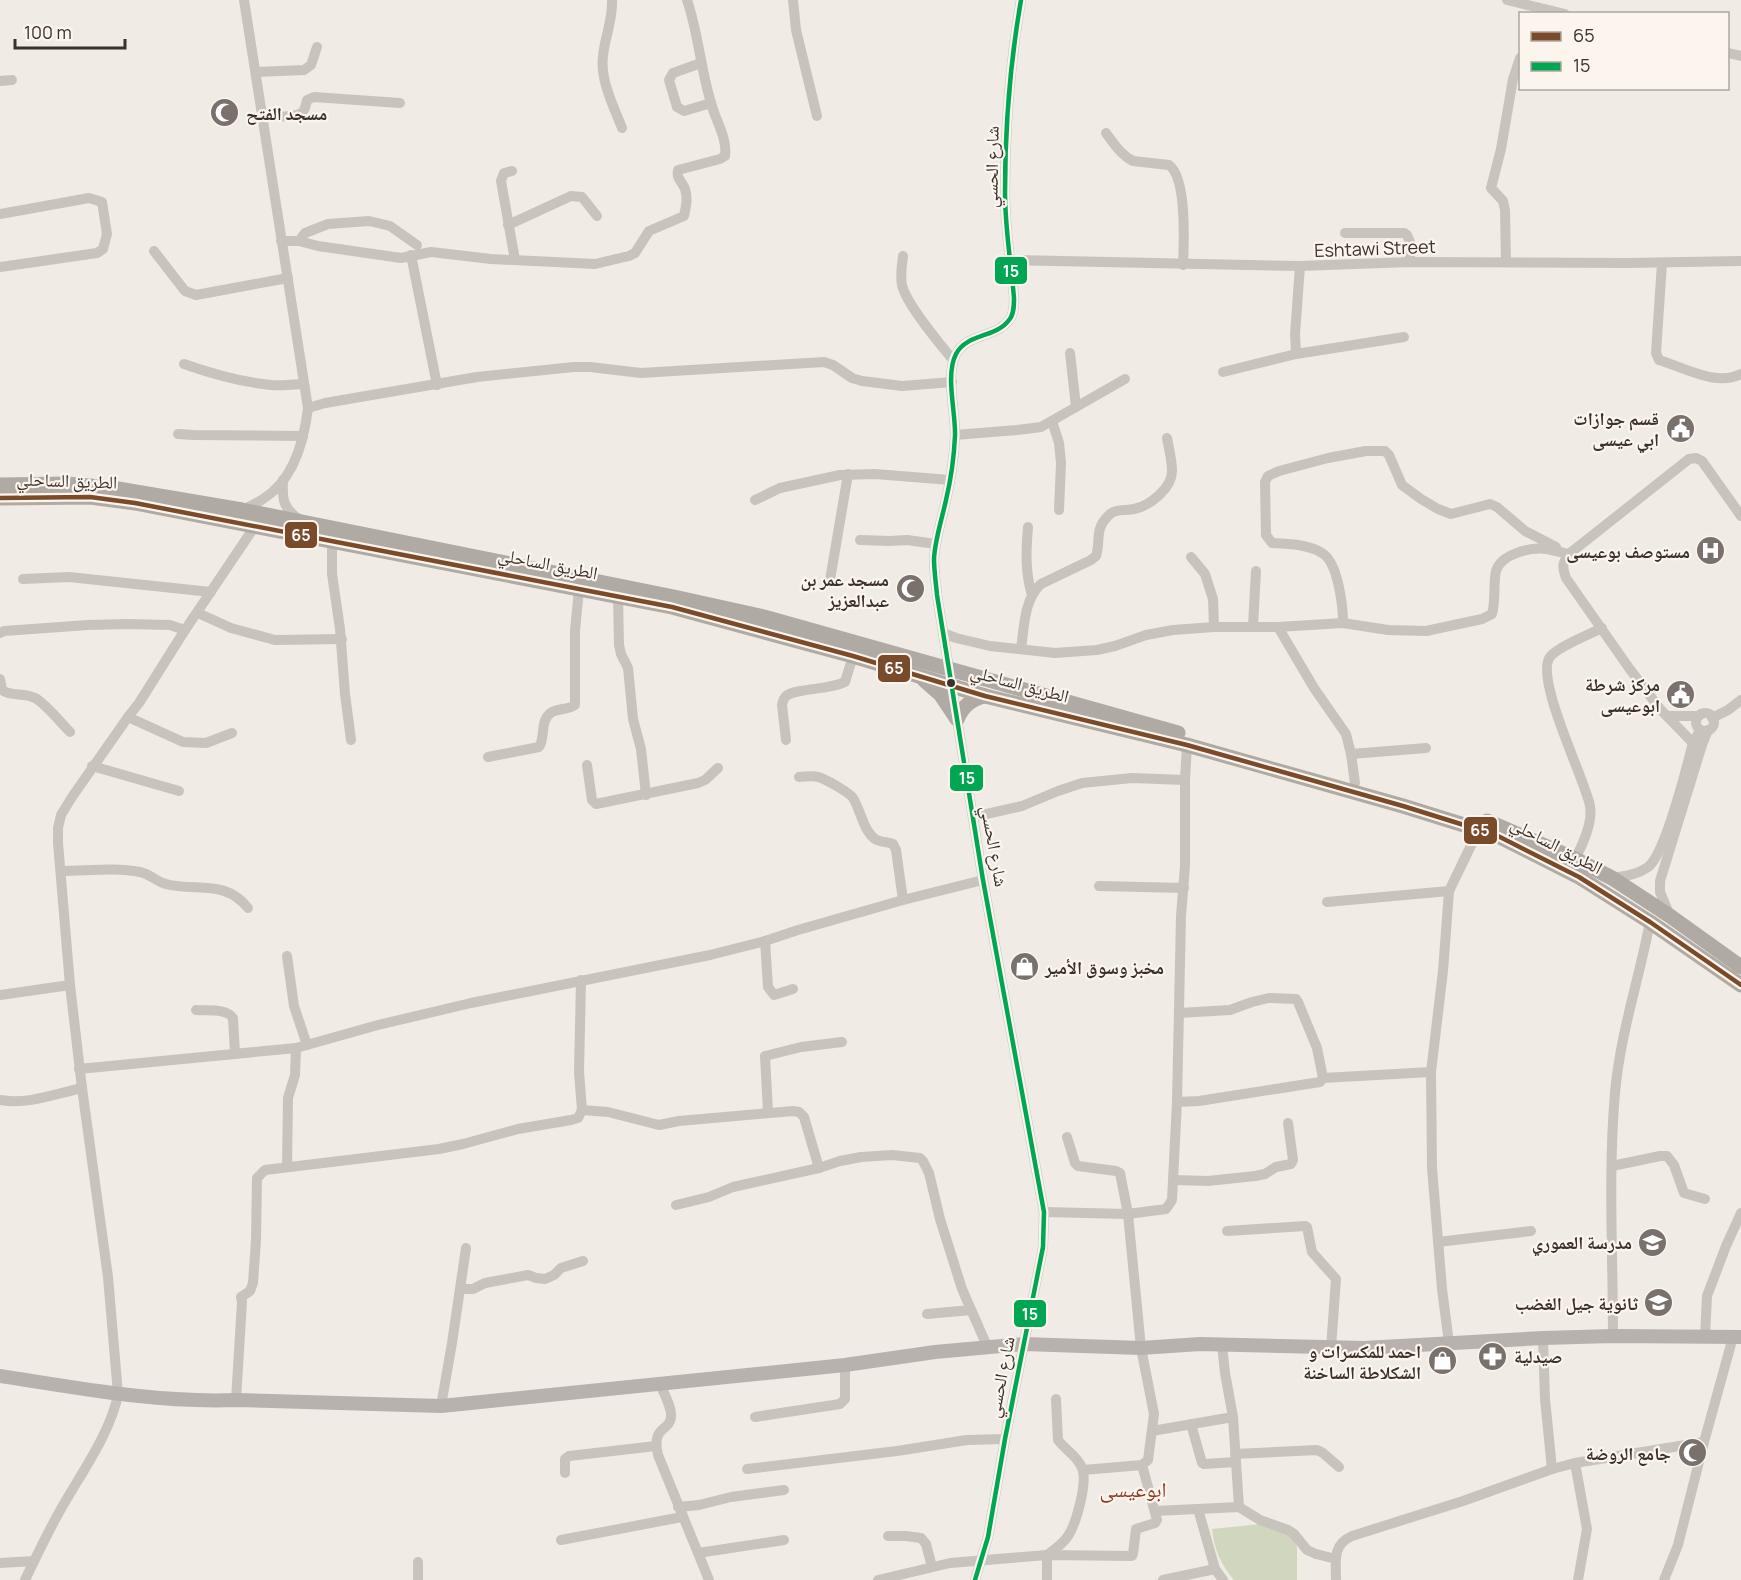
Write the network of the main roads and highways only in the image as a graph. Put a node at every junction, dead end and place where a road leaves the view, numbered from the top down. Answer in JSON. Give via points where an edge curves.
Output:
{"nodes":[{"id":1,"x":0,"y":485,"type":"edge"},
{"id":2,"x":0,"y":498,"type":"edge"},
{"id":3,"x":918,"y":676,"type":"junction"},
{"id":4,"x":985,"y":696,"type":"junction"},
{"id":5,"x":1741,"y":967,"type":"edge"},
{"id":6,"x":1741,"y":985,"type":"edge"},
{"id":7,"x":1737,"y":1337,"type":"edge"},
{"id":8,"x":0,"y":1376,"type":"edge"}],
"edges":[{"from":1,"to":5,"type":"highway","name":"الطريق الساحلي","via":[[111,488],[242,510],[720,607],[949,668],[1497,824],[1612,878]]},
{"from":2,"to":3,"type":"highway","name":"الطريق الساحلي","via":[[90,497],[332,540],[672,607]]},
{"from":3,"to":4,"type":"highway","name":"الطريق الساحلي"},
{"from":3,"to":4,"type":"highway","via":[[941,695],[957,719],[971,701]]},
{"from":4,"to":6,"type":"highway","name":"الطريق الساحلي","via":[[1187,745],[1496,835],[1579,877]]},
{"from":7,"to":8,"type":"main road","via":[[1543,1338],[1364,1348],[1024,1344],[441,1406],[193,1401]]}]}
